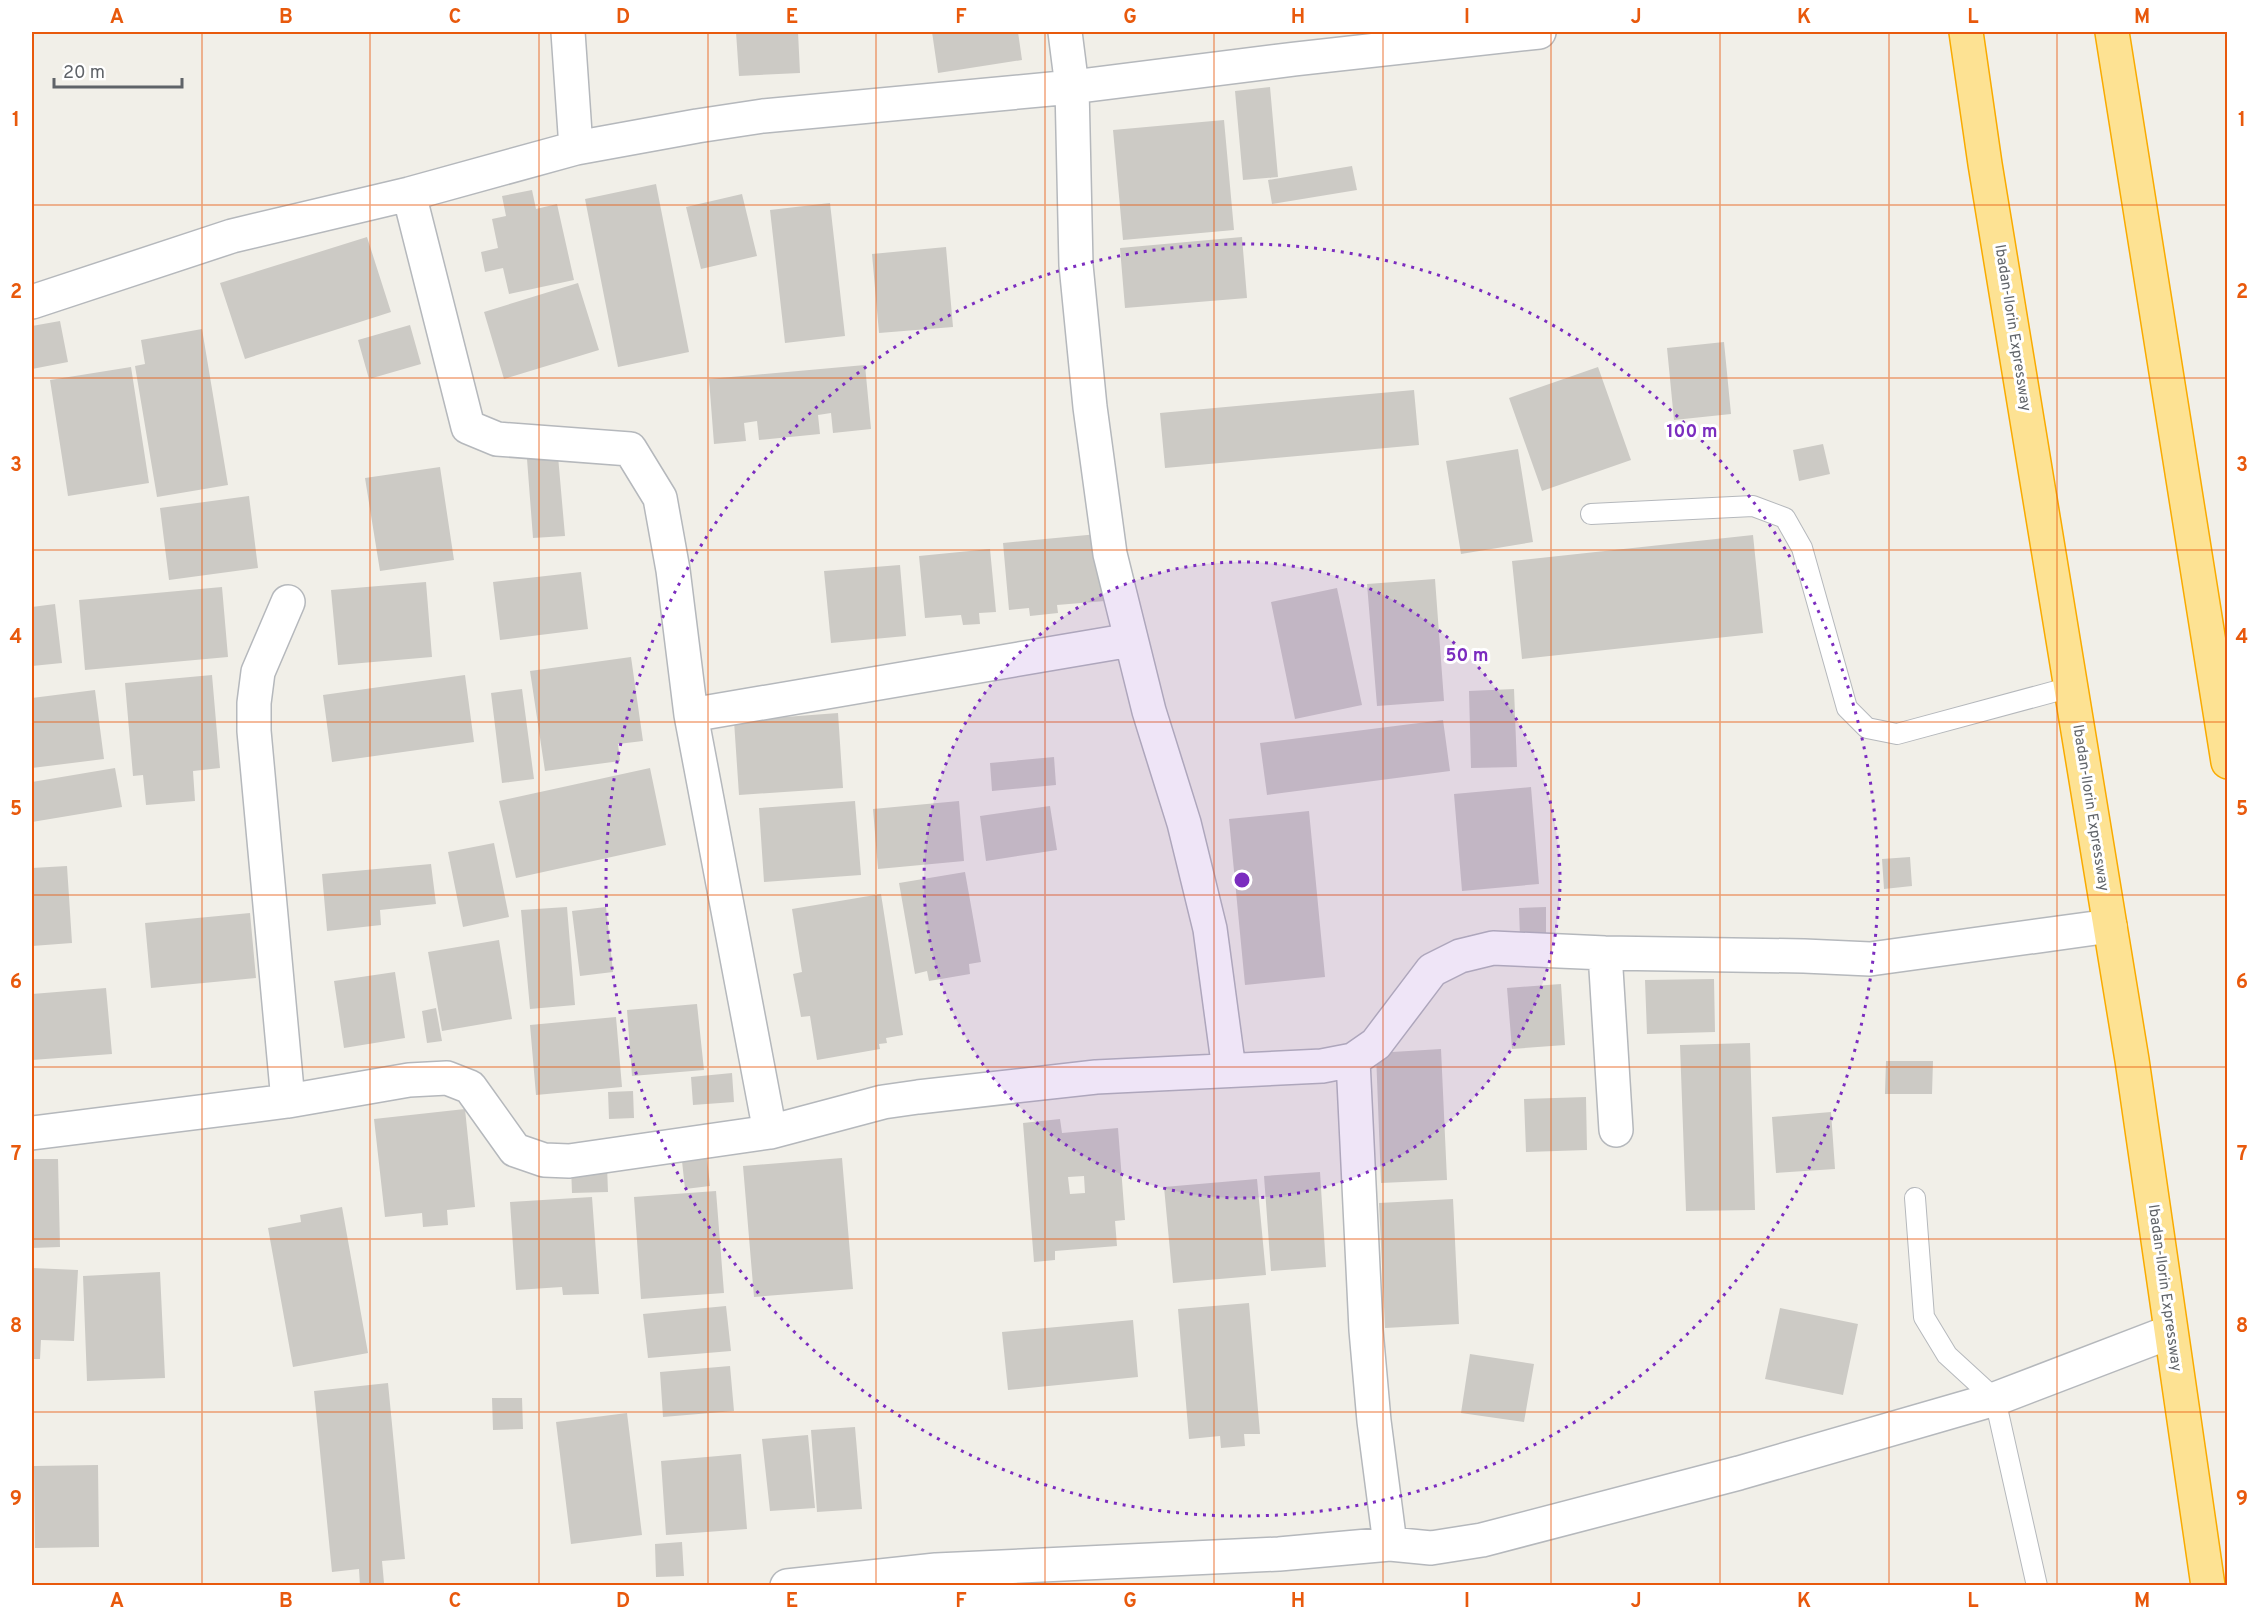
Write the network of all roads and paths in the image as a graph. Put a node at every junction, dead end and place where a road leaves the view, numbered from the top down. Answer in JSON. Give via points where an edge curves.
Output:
{"nodes":[{"id":1,"x":568,"y":32,"type":"edge"},
{"id":2,"x":1065,"y":32,"type":"edge"},
{"id":3,"x":1539,"y":32,"type":"edge"},
{"id":4,"x":1966,"y":32,"type":"edge"},
{"id":5,"x":2112,"y":32,"type":"edge"},
{"id":6,"x":1072,"y":87,"type":"junction"},
{"id":7,"x":576,"y":148,"type":"junction"},
{"id":8,"x":409,"y":194,"type":"junction"},
{"id":9,"x":32,"y":302,"type":"edge"},
{"id":10,"x":1591,"y":513,"type":"dead end"},
{"id":11,"x":288,"y":602,"type":"dead end"},
{"id":12,"x":1131,"y":640,"type":"junction"},
{"id":13,"x":2070,"y":687,"type":"junction"},
{"id":14,"x":691,"y":715,"type":"junction"},
{"id":15,"x":2228,"y":762,"type":"edge"},
{"id":16,"x":2110,"y":926,"type":"junction"},
{"id":17,"x":1605,"y":953,"type":"junction"},
{"id":18,"x":1353,"y":1060,"type":"junction"},
{"id":19,"x":1229,"y":1070,"type":"junction"},
{"id":20,"x":288,"y":1101,"type":"junction"},
{"id":21,"x":1616,"y":1130,"type":"dead end"},
{"id":22,"x":770,"y":1132,"type":"junction"},
{"id":23,"x":32,"y":1133,"type":"edge"},
{"id":24,"x":1915,"y":1198,"type":"dead end"},
{"id":25,"x":2170,"y":1332,"type":"junction"},
{"id":26,"x":1995,"y":1399,"type":"junction"},
{"id":27,"x":1390,"y":1544,"type":"junction"},
{"id":28,"x":936,"y":1578,"type":"edge"},
{"id":29,"x":787,"y":1586,"type":"edge"},
{"id":30,"x":2037,"y":1586,"type":"edge"},
{"id":31,"x":2208,"y":1586,"type":"edge"}],
"edges":[{"from":1,"to":7,"type":"street"},
{"from":2,"to":6,"type":"street"},
{"from":3,"to":6,"type":"street"},
{"from":4,"to":13,"type":"highway","name":"Ibadan-Ilorin Expressway"},
{"from":5,"to":15,"type":"highway"},
{"from":6,"to":7,"type":"street","via":[[763,116]]},
{"from":6,"to":12,"type":"street","via":[[1076,265],[1090,407],[1110,554]]},
{"from":7,"to":8,"type":"street"},
{"from":8,"to":9,"type":"street","via":[[232,236]]},
{"from":8,"to":14,"type":"street","via":[[468,427],[497,438],[630,449],[660,498]]},
{"from":10,"to":13,"type":"lane","via":[[1753,506],[1785,518],[1802,548],[1847,708],[1867,728],[1897,734]]},
{"from":11,"to":20,"type":"street","via":[[258,672],[254,703]]},
{"from":12,"to":14,"type":"street"},
{"from":12,"to":19,"type":"street","via":[[1210,928]]},
{"from":13,"to":16,"type":"highway","name":"Ibadan-Ilorin Expressway"},
{"from":14,"to":22,"type":"street"},
{"from":16,"to":17,"type":"street","via":[[1870,959]]},
{"from":16,"to":25,"type":"highway","name":"Ibadan-Ilorin Expressway"},
{"from":17,"to":18,"type":"street","via":[[1493,948],[1460,956],[1432,970],[1376,1044]]},
{"from":17,"to":21,"type":"street"},
{"from":18,"to":19,"type":"street","via":[[1322,1066]]},
{"from":18,"to":27,"type":"street","via":[[1366,1330]]},
{"from":19,"to":22,"type":"street","via":[[1096,1077],[918,1097],[883,1102]]},
{"from":20,"to":22,"type":"street","via":[[409,1080],[447,1078],[470,1087],[515,1150],[544,1160],[569,1161]]},
{"from":20,"to":23,"type":"street"},
{"from":24,"to":26,"type":"lane","via":[[1924,1317],[1947,1355]]},
{"from":25,"to":26,"type":"street"},
{"from":25,"to":31,"type":"highway","name":"Ibadan-Ilorin Expressway"},
{"from":26,"to":27,"type":"street","via":[[1739,1473],[1482,1540],[1431,1548]]},
{"from":26,"to":30,"type":"lane"},
{"from":27,"to":28,"type":"street"},
{"from":28,"to":29,"type":"street"}]}
